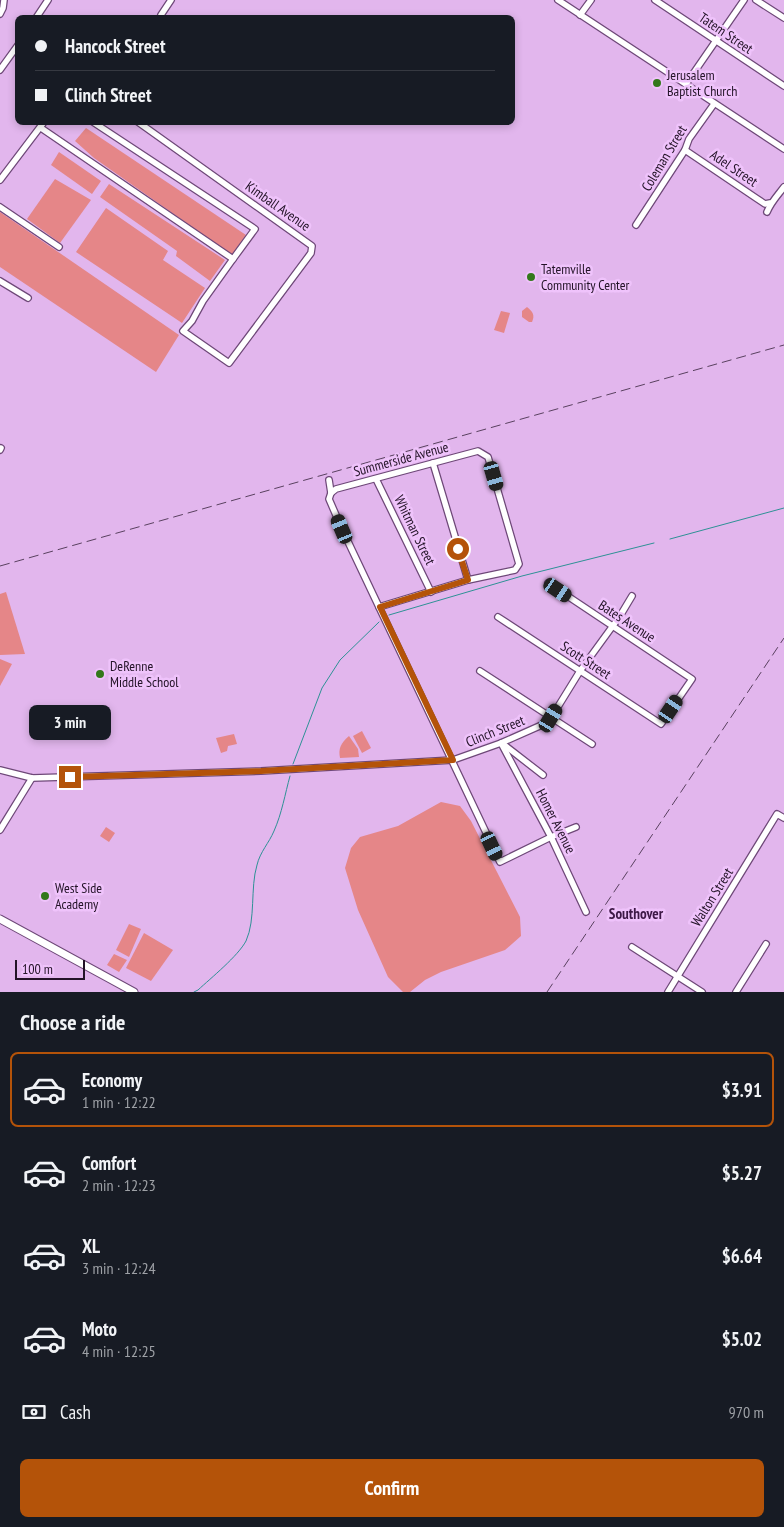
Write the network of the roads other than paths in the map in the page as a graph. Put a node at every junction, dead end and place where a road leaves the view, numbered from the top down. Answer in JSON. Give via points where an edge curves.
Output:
{"nodes":[{"id":1,"x":4,"y":0,"type":"edge"},
{"id":2,"x":48,"y":0,"type":"edge"},
{"id":3,"x":171,"y":0,"type":"edge"},
{"id":4,"x":558,"y":0,"type":"edge"},
{"id":5,"x":590,"y":0,"type":"edge"},
{"id":6,"x":655,"y":0,"type":"edge"},
{"id":7,"x":744,"y":0,"type":"edge"},
{"id":8,"x":756,"y":0,"type":"edge"},
{"id":9,"x":0,"y":14,"type":"edge"},
{"id":10,"x":38,"y":15,"type":"edge"},
{"id":11,"x":161,"y":15,"type":"dead end"},
{"id":12,"x":580,"y":15,"type":"junction"},
{"id":13,"x":784,"y":18,"type":"edge"},
{"id":14,"x":716,"y":42,"type":"junction"},
{"id":15,"x":15,"y":49,"type":"edge"},
{"id":16,"x":0,"y":70,"type":"edge"},
{"id":17,"x":686,"y":84,"type":"junction"},
{"id":18,"x":784,"y":86,"type":"edge"},
{"id":19,"x":714,"y":104,"type":"junction"},
{"id":20,"x":42,"y":125,"type":"edge"},
{"id":21,"x":98,"y":125,"type":"edge"},
{"id":22,"x":142,"y":125,"type":"edge"},
{"id":23,"x":784,"y":149,"type":"edge"},
{"id":24,"x":685,"y":150,"type":"junction"},
{"id":25,"x":0,"y":180,"type":"edge"},
{"id":26,"x":784,"y":187,"type":"edge"},
{"id":27,"x":770,"y":203,"type":"junction"},
{"id":28,"x":0,"y":207,"type":"edge"},
{"id":29,"x":767,"y":212,"type":"dead end"},
{"id":30,"x":636,"y":225,"type":"dead end"},
{"id":31,"x":59,"y":248,"type":"dead end"},
{"id":32,"x":233,"y":259,"type":"junction"},
{"id":33,"x":0,"y":281,"type":"edge"},
{"id":34,"x":28,"y":298,"type":"dead end"},
{"id":35,"x":433,"y":463,"type":"junction"},
{"id":36,"x":376,"y":479,"type":"junction"},
{"id":37,"x":329,"y":480,"type":"dead end"},
{"id":38,"x":331,"y":493,"type":"junction"},
{"id":39,"x":468,"y":580,"type":"junction"},
{"id":40,"x":548,"y":583,"type":"dead end"},
{"id":41,"x":431,"y":592,"type":"junction"},
{"id":42,"x":632,"y":596,"type":"dead end"},
{"id":43,"x":380,"y":607,"type":"junction"},
{"id":44,"x":498,"y":617,"type":"dead end"},
{"id":45,"x":612,"y":626,"type":"junction"},
{"id":46,"x":480,"y":671,"type":"dead end"},
{"id":47,"x":580,"y":671,"type":"junction"},
{"id":48,"x":551,"y":718,"type":"junction"},
{"id":49,"x":661,"y":724,"type":"joint"},
{"id":50,"x":501,"y":743,"type":"junction"},
{"id":51,"x":592,"y":744,"type":"dead end"},
{"id":52,"x":453,"y":760,"type":"junction"},
{"id":53,"x":0,"y":770,"type":"edge"},
{"id":54,"x":543,"y":775,"type":"dead end"},
{"id":55,"x":32,"y":778,"type":"junction"},
{"id":56,"x":784,"y":818,"type":"edge"},
{"id":57,"x":576,"y":827,"type":"dead end"},
{"id":58,"x":0,"y":830,"type":"edge"},
{"id":59,"x":550,"y":837,"type":"junction"},
{"id":60,"x":586,"y":912,"type":"dead end"},
{"id":61,"x":0,"y":919,"type":"edge"},
{"id":62,"x":766,"y":944,"type":"dead end"},
{"id":63,"x":632,"y":947,"type":"dead end"},
{"id":64,"x":678,"y":977,"type":"junction"},
{"id":65,"x":134,"y":992,"type":"edge"},
{"id":66,"x":668,"y":992,"type":"edge"},
{"id":67,"x":702,"y":992,"type":"edge"},
{"id":68,"x":736,"y":992,"type":"edge"}],
"edges":[{"from":1,"to":9,"type":"street"},
{"from":2,"to":10,"type":"street"},
{"from":3,"to":11,"type":"street"},
{"from":4,"to":12,"type":"street"},
{"from":5,"to":12,"type":"street"},
{"from":6,"to":14,"type":"street","name":"Tatem Street"},
{"from":7,"to":14,"type":"street"},
{"from":8,"to":13,"type":"street"},
{"from":12,"to":17,"type":"street"},
{"from":14,"to":17,"type":"street"},
{"from":14,"to":18,"type":"street","name":"Tatem Street"},
{"from":15,"to":16,"type":"street"},
{"from":17,"to":19,"type":"street"},
{"from":19,"to":23,"type":"street"},
{"from":19,"to":24,"type":"street","name":"Coleman Street"},
{"from":20,"to":25,"type":"street"},
{"from":20,"to":32,"type":"street"},
{"from":21,"to":32,"type":"street","via":[[254,229]]},
{"from":22,"to":32,"type":"street","name":"Kimball Avenue","via":[[312,246],[311,253],[229,363],[183,331]]},
{"from":24,"to":27,"type":"street","name":"Adel Street","via":[[765,204]]},
{"from":24,"to":30,"type":"street","name":"Coleman Street"},
{"from":26,"to":27,"type":"street"},
{"from":27,"to":29,"type":"street"},
{"from":28,"to":31,"type":"street"},
{"from":33,"to":34,"type":"street"},
{"from":35,"to":36,"type":"street","name":"Summerside Avenue"},
{"from":35,"to":39,"type":"street"},
{"from":35,"to":39,"type":"street","name":"Summerside Avenue","via":[[478,451],[488,458],[519,564],[515,570]]},
{"from":36,"to":38,"type":"street","name":"Summerside Avenue"},
{"from":36,"to":41,"type":"street","name":"Whitman Street"},
{"from":37,"to":38,"type":"street"},
{"from":38,"to":43,"type":"street","via":[[329,499]]},
{"from":39,"to":41,"type":"street"},
{"from":40,"to":45,"type":"street","name":"Bates Avenue"},
{"from":41,"to":43,"type":"street"},
{"from":42,"to":45,"type":"street","name":"Clinch Street"},
{"from":43,"to":52,"type":"street"},
{"from":44,"to":47,"type":"street","name":"Scott Street"},
{"from":45,"to":47,"type":"street","name":"Clinch Street"},
{"from":45,"to":49,"type":"street","name":"Bates Avenue","via":[[692,679]]},
{"from":46,"to":48,"type":"street"},
{"from":47,"to":48,"type":"street","name":"Clinch Street"},
{"from":47,"to":49,"type":"street","name":"Scott Street"},
{"from":48,"to":50,"type":"street","name":"Clinch Street"},
{"from":48,"to":51,"type":"street"},
{"from":50,"to":52,"type":"street","name":"Clinch Street"},
{"from":50,"to":54,"type":"street"},
{"from":50,"to":59,"type":"street","name":"Homer Avenue"},
{"from":52,"to":55,"type":"street","name":"Clinch Street","via":[[261,771]]},
{"from":52,"to":59,"type":"street","via":[[500,862]]},
{"from":53,"to":55,"type":"street","name":"Clinch Street"},
{"from":55,"to":58,"type":"street"},
{"from":56,"to":64,"type":"street","name":"Walton Street","via":[[778,814]]},
{"from":57,"to":59,"type":"street"},
{"from":59,"to":60,"type":"street","name":"Homer Avenue"},
{"from":61,"to":65,"type":"main road"},
{"from":62,"to":68,"type":"street"},
{"from":63,"to":64,"type":"street"},
{"from":64,"to":66,"type":"street","name":"Walton Street"},
{"from":64,"to":67,"type":"street"}]}
